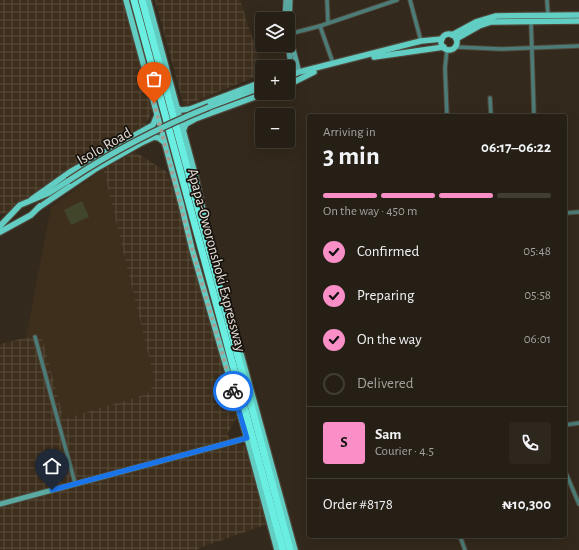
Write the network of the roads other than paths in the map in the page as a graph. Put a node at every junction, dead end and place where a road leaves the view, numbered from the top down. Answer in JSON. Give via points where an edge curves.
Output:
{"nodes":[{"id":1,"x":126,"y":0,"type":"edge"},
{"id":2,"x":134,"y":0,"type":"edge"},
{"id":3,"x":142,"y":0,"type":"edge"},
{"id":4,"x":148,"y":0,"type":"edge"},
{"id":5,"x":286,"y":0,"type":"edge"},
{"id":6,"x":290,"y":0,"type":"edge"},
{"id":7,"x":327,"y":0,"type":"edge"},
{"id":8,"x":397,"y":0,"type":"edge"},
{"id":9,"x":410,"y":0,"type":"edge"},
{"id":10,"x":547,"y":0,"type":"edge"},
{"id":11,"x":285,"y":12,"type":"edge"},
{"id":12,"x":290,"y":12,"type":"edge"},
{"id":13,"x":548,"y":15,"type":"junction"},
{"id":14,"x":579,"y":15,"type":"edge"},
{"id":15,"x":531,"y":20,"type":"junction"},
{"id":16,"x":579,"y":20,"type":"edge"},
{"id":17,"x":328,"y":23,"type":"junction"},
{"id":18,"x":320,"y":26,"type":"junction"},
{"id":19,"x":295,"y":32,"type":"edge"},
{"id":20,"x":454,"y":37,"type":"junction"},
{"id":21,"x":442,"y":39,"type":"junction"},
{"id":22,"x":422,"y":41,"type":"junction"},
{"id":23,"x":579,"y":46,"type":"edge"},
{"id":24,"x":455,"y":47,"type":"junction"},
{"id":25,"x":445,"y":48,"type":"junction"},
{"id":26,"x":531,"y":48,"type":"junction"},
{"id":27,"x":294,"y":52,"type":"edge"},
{"id":28,"x":333,"y":63,"type":"junction"},
{"id":29,"x":299,"y":72,"type":"junction"},
{"id":30,"x":314,"y":72,"type":"junction"},
{"id":31,"x":295,"y":74,"type":"edge"},
{"id":32,"x":295,"y":75,"type":"edge"},
{"id":33,"x":295,"y":82,"type":"edge"},
{"id":34,"x":255,"y":85,"type":"edge"},
{"id":35,"x":255,"y":90,"type":"edge"},
{"id":36,"x":255,"y":97,"type":"edge"},
{"id":37,"x":490,"y":98,"type":"dead end"},
{"id":38,"x":176,"y":108,"type":"junction"},
{"id":39,"x":447,"y":114,"type":"edge"},
{"id":40,"x":491,"y":114,"type":"edge"},
{"id":41,"x":534,"y":114,"type":"edge"},
{"id":42,"x":157,"y":115,"type":"junction"},
{"id":43,"x":183,"y":131,"type":"junction"},
{"id":44,"x":165,"y":144,"type":"junction"},
{"id":45,"x":49,"y":193,"type":"junction"},
{"id":46,"x":30,"y":199,"type":"junction"},
{"id":47,"x":37,"y":209,"type":"junction"},
{"id":48,"x":579,"y":212,"type":"edge"},
{"id":49,"x":13,"y":213,"type":"junction"},
{"id":50,"x":567,"y":213,"type":"edge"},
{"id":51,"x":21,"y":221,"type":"junction"},
{"id":52,"x":0,"y":226,"type":"edge"},
{"id":53,"x":0,"y":232,"type":"edge"},
{"id":54,"x":35,"y":337,"type":"dead end"},
{"id":55,"x":579,"y":423,"type":"edge"},
{"id":56,"x":567,"y":424,"type":"edge"},
{"id":57,"x":247,"y":438,"type":"junction"},
{"id":58,"x":567,"y":476,"type":"edge"},
{"id":59,"x":75,"y":483,"type":"junction"},
{"id":60,"x":0,"y":504,"type":"edge"},
{"id":61,"x":579,"y":504,"type":"edge"},
{"id":62,"x":461,"y":538,"type":"edge"},
{"id":63,"x":277,"y":550,"type":"edge"},
{"id":64,"x":283,"y":550,"type":"edge"},
{"id":65,"x":290,"y":550,"type":"edge"},
{"id":66,"x":295,"y":550,"type":"edge"},
{"id":67,"x":465,"y":550,"type":"edge"}],
"edges":[{"from":1,"to":42,"type":"main road","name":"Apapa-Oworonshoki Expressway"},
{"from":2,"to":64,"type":"highway","name":"Apapa-Oworonshoki Expressway"},
{"from":3,"to":65,"type":"highway","name":"Apapa-Oworonshoki Expressway"},
{"from":4,"to":38,"type":"main road","name":"Apapa-Oworonshoki Expressway"},
{"from":5,"to":11,"type":"street"},
{"from":6,"to":12,"type":"street"},
{"from":7,"to":17,"type":"street"},
{"from":8,"to":17,"type":"street"},
{"from":9,"to":22,"type":"street"},
{"from":10,"to":13,"type":"street"},
{"from":13,"to":14,"type":"main road"},
{"from":13,"to":20,"type":"main road","via":[[496,16],[476,22]]},
{"from":15,"to":16,"type":"main road"},
{"from":15,"to":20,"type":"main road","via":[[491,22]]},
{"from":15,"to":26,"type":"street"},
{"from":17,"to":18,"type":"street"},
{"from":18,"to":19,"type":"street"},
{"from":18,"to":28,"type":"street"},
{"from":20,"to":21,"type":"main road","via":[[446,35]]},
{"from":20,"to":24,"type":"main road"},
{"from":21,"to":22,"type":"main road"},
{"from":21,"to":25,"type":"main road"},
{"from":22,"to":28,"type":"main road"},
{"from":23,"to":26,"type":"street"},
{"from":24,"to":25,"type":"main road"},
{"from":24,"to":26,"type":"street"},
{"from":25,"to":30,"type":"main road","via":[[378,56]]},
{"from":25,"to":39,"type":"street"},
{"from":26,"to":41,"type":"street"},
{"from":27,"to":29,"type":"street"},
{"from":28,"to":29,"type":"main road"},
{"from":29,"to":31,"type":"main road"},
{"from":30,"to":32,"type":"main road"},
{"from":30,"to":33,"type":"main road"},
{"from":34,"to":38,"type":"main road","via":[[190,109]]},
{"from":35,"to":45,"type":"main road","name":"Isolo Road","bridge":true,"via":[[144,136]]},
{"from":36,"to":43,"type":"main road","via":[[194,119],[186,124]]},
{"from":37,"to":40,"type":"street"},
{"from":38,"to":43,"type":"main road","name":"Apapa-Oworonshoki Expressway"},
{"from":42,"to":44,"type":"main road","name":"Apapa-Oworonshoki Expressway"},
{"from":42,"to":46,"type":"main road","via":[[153,125],[87,162]]},
{"from":43,"to":66,"type":"main road","name":"Apapa-Oworonshoki Expressway"},
{"from":44,"to":47,"type":"main road","via":[[162,139],[157,138],[141,143],[97,168]]},
{"from":44,"to":57,"type":"main road","name":"Apapa-Oworonshoki Expressway","via":[[192,249]]},
{"from":45,"to":46,"type":"main road"},
{"from":45,"to":47,"type":"main road"},
{"from":46,"to":47,"type":"main road"},
{"from":46,"to":49,"type":"main road"},
{"from":47,"to":51,"type":"main road"},
{"from":48,"to":50,"type":"street"},
{"from":49,"to":51,"type":"main road","via":[[15,219]]},
{"from":49,"to":52,"type":"main road"},
{"from":51,"to":53,"type":"main road"},
{"from":54,"to":59,"type":"street"},
{"from":55,"to":56,"type":"street"},
{"from":57,"to":59,"type":"street","via":[[83,483]]},
{"from":57,"to":63,"type":"main road","name":"Apapa-Oworonshoki Expressway"},
{"from":58,"to":61,"type":"street"},
{"from":59,"to":60,"type":"street"},
{"from":62,"to":67,"type":"street"}]}
